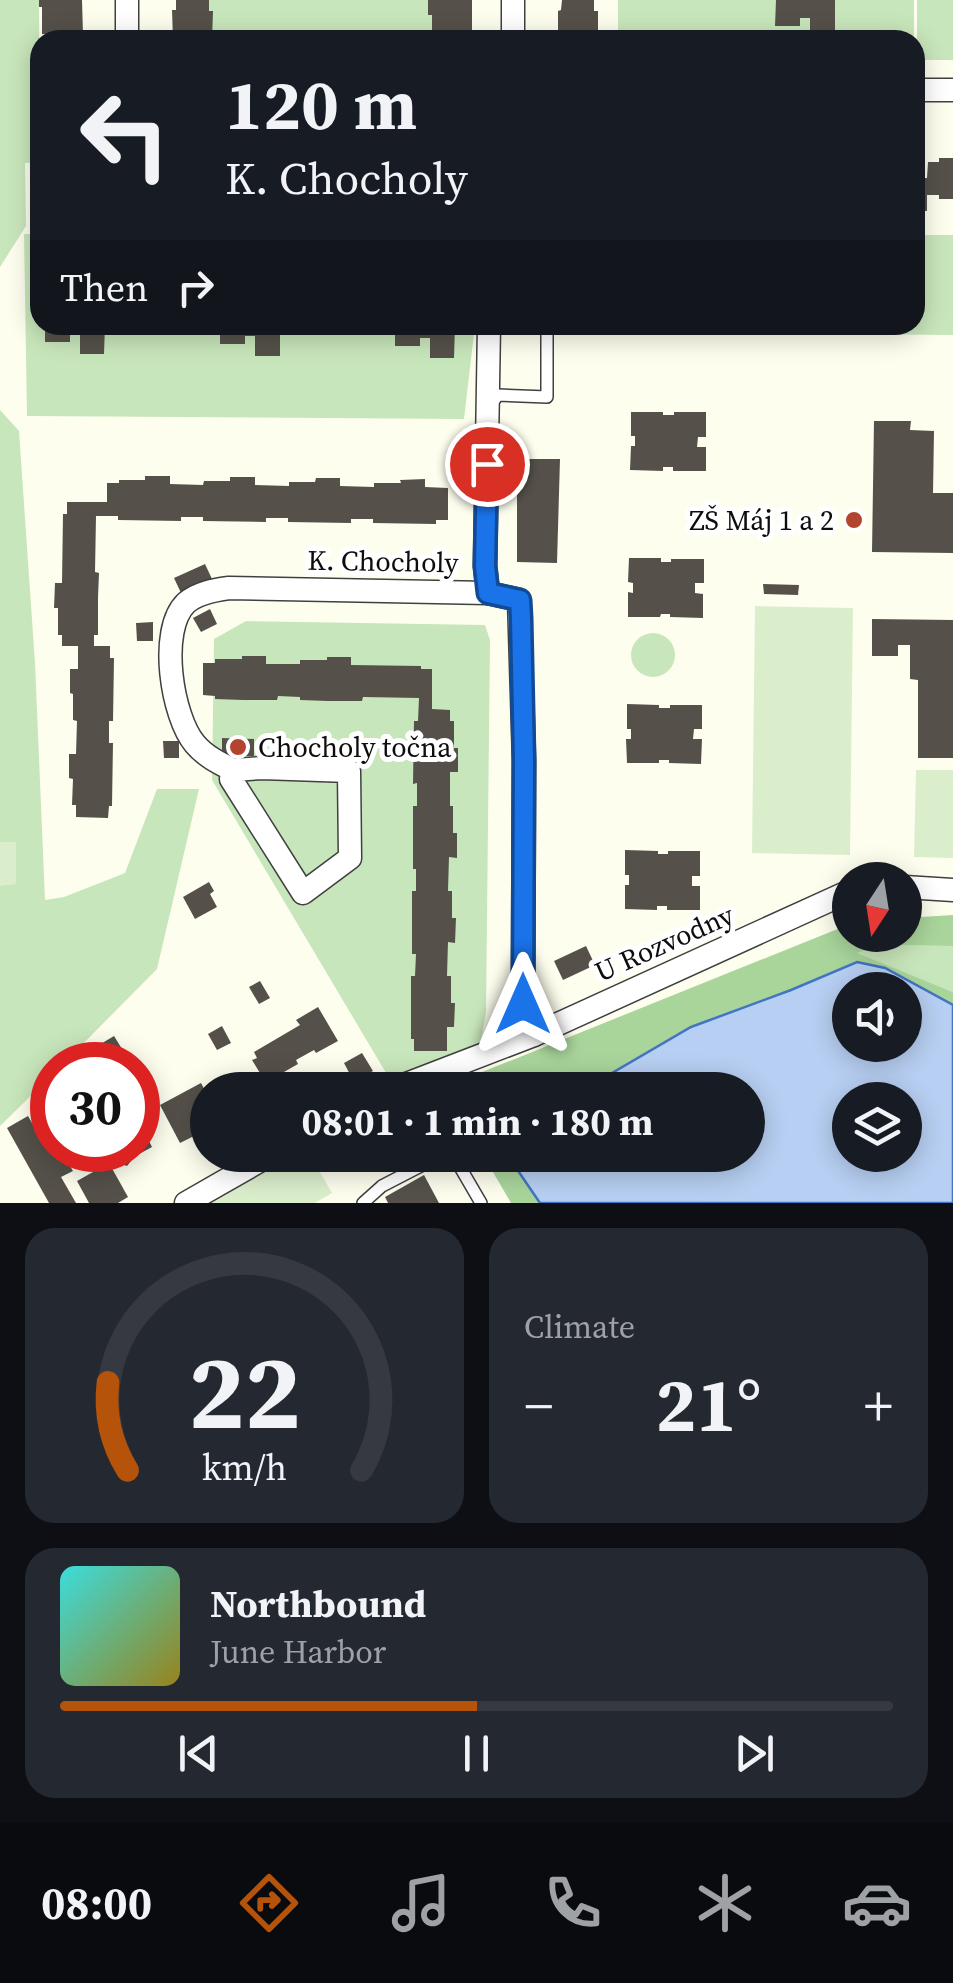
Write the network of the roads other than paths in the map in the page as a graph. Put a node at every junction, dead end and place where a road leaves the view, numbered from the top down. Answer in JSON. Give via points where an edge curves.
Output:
{"nodes":[{"id":1,"x":127,"y":0,"type":"edge"},
{"id":2,"x":512,"y":0,"type":"edge"},
{"id":3,"x":127,"y":30,"type":"edge"},
{"id":4,"x":513,"y":30,"type":"edge"},
{"id":5,"x":925,"y":90,"type":"edge"},
{"id":6,"x":953,"y":90,"type":"edge"},
{"id":7,"x":489,"y":335,"type":"edge"},
{"id":8,"x":547,"y":335,"type":"edge"},
{"id":9,"x":488,"y":408,"type":"junction"},
{"id":10,"x":488,"y":593,"type":"junction"},
{"id":11,"x":233,"y":770,"type":"junction"},
{"id":12,"x":922,"y":888,"type":"edge"},
{"id":13,"x":953,"y":890,"type":"edge"},
{"id":14,"x":832,"y":899,"type":"edge"},
{"id":15,"x":534,"y":1035,"type":"junction"},
{"id":16,"x":438,"y":1072,"type":"edge"},
{"id":17,"x":240,"y":1172,"type":"edge"},
{"id":18,"x":186,"y":1203,"type":"edge"},
{"id":19,"x":363,"y":1203,"type":"edge"},
{"id":20,"x":481,"y":1203,"type":"edge"}],
"edges":[{"from":1,"to":3,"type":"street"},
{"from":2,"to":4,"type":"street"},
{"from":5,"to":6,"type":"street"},
{"from":7,"to":9,"type":"street"},
{"from":8,"to":9,"type":"lane","via":[[547,397],[498,395]]},
{"from":9,"to":10,"type":"street"},
{"from":10,"to":11,"type":"street","name":"K. Chocholy","via":[[229,588],[184,605],[171,652],[182,724],[206,755]]},
{"from":10,"to":15,"type":"street","name":"K. Chocholy","via":[[520,600],[523,1004]]},
{"from":11,"to":11,"type":"street","via":[[232,779],[302,893],[350,858],[349,771]]},
{"from":12,"to":13,"type":"street"},
{"from":14,"to":15,"type":"street","name":"U Rozvodny"},
{"from":15,"to":16,"type":"street","name":"U Rozvodny"},
{"from":17,"to":18,"type":"street"},
{"from":19,"to":20,"type":"lane","via":[[440,1156],[460,1167]]}]}
